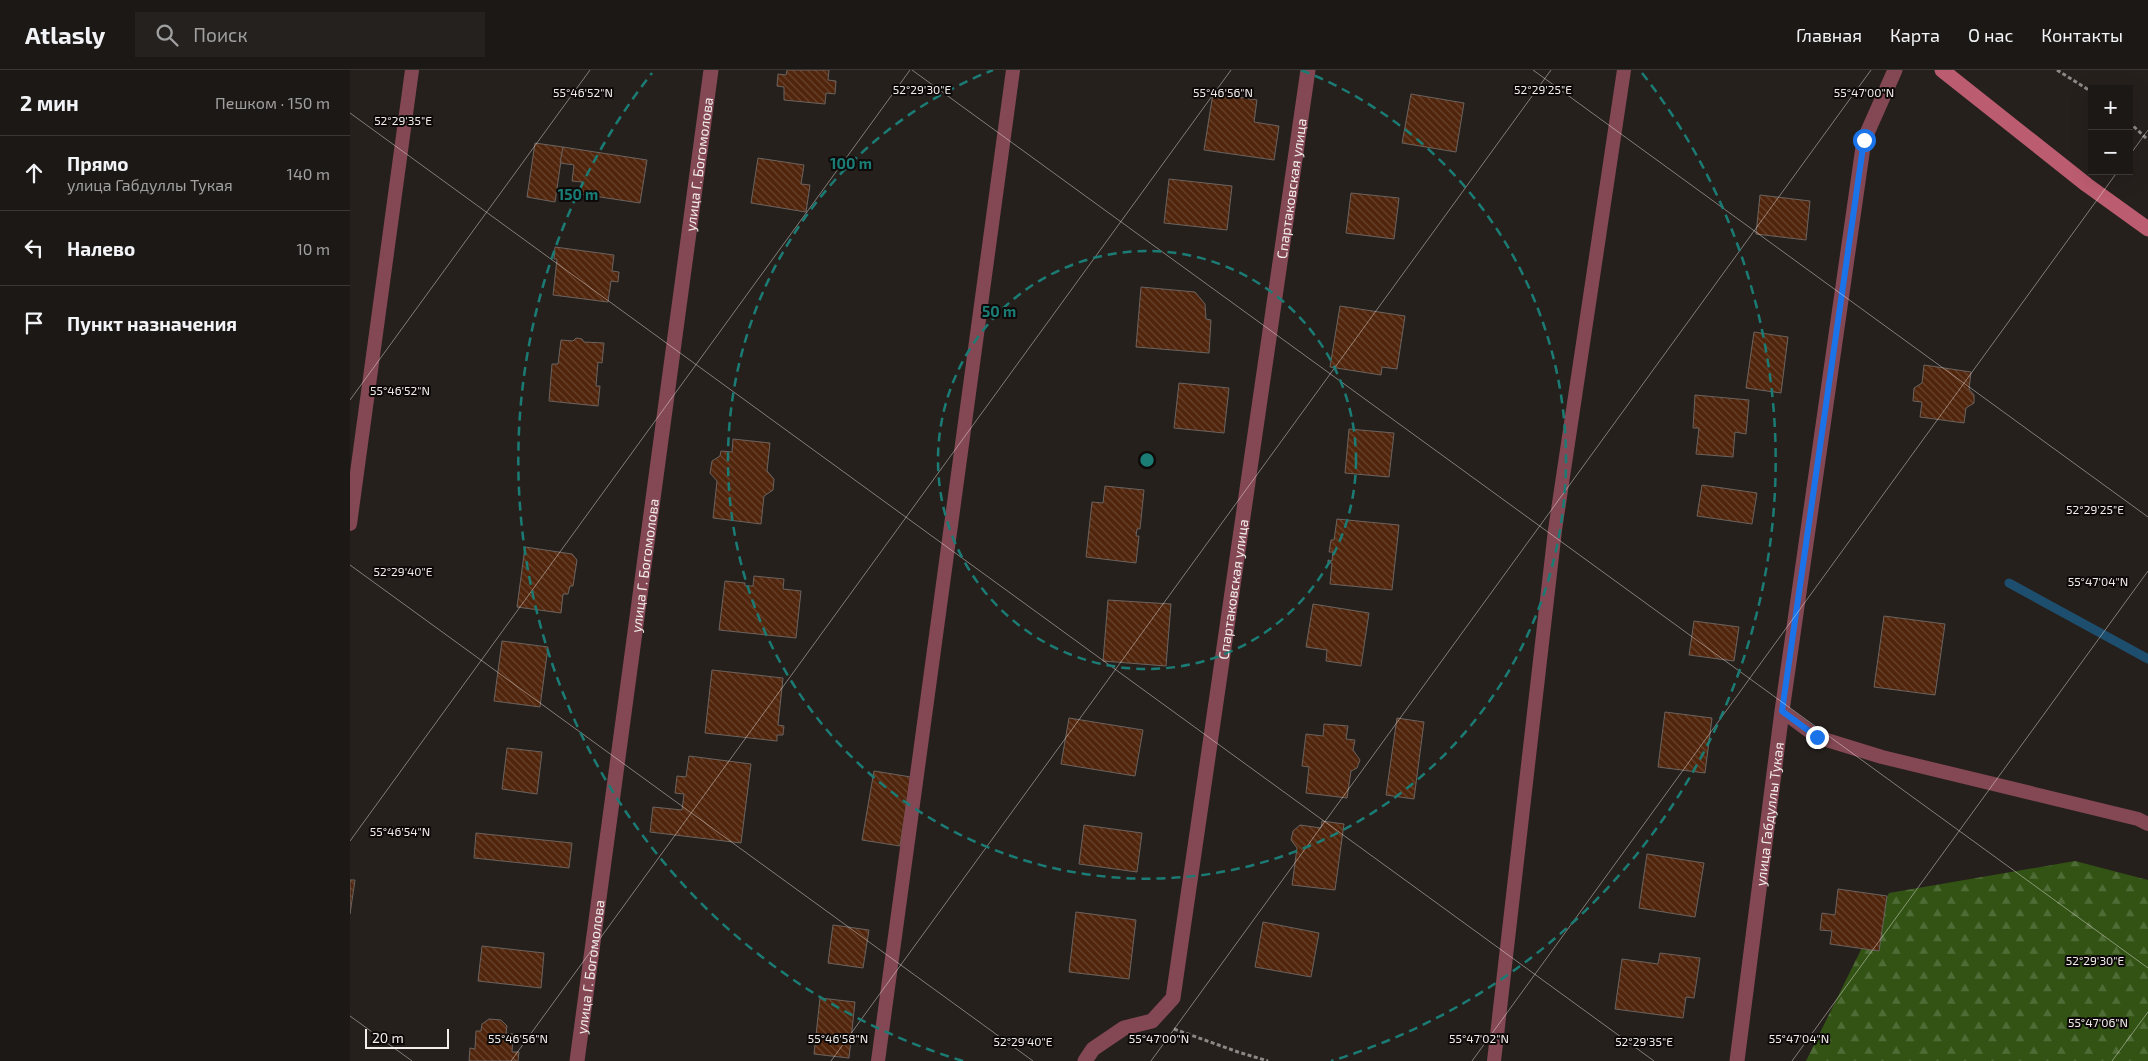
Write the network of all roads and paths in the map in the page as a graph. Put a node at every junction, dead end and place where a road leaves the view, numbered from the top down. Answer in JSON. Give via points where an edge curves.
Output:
{"nodes":[{"id":1,"x":412,"y":70,"type":"edge"},
{"id":2,"x":711,"y":70,"type":"edge"},
{"id":3,"x":1013,"y":70,"type":"edge"},
{"id":4,"x":1308,"y":70,"type":"edge"},
{"id":5,"x":1624,"y":70,"type":"edge"},
{"id":6,"x":1895,"y":70,"type":"edge"},
{"id":7,"x":1942,"y":70,"type":"edge"},
{"id":8,"x":2057,"y":70,"type":"edge"},
{"id":9,"x":2088,"y":89,"type":"edge"},
{"id":10,"x":2133,"y":126,"type":"edge"},
{"id":11,"x":2148,"y":140,"type":"edge"},
{"id":12,"x":2148,"y":229,"type":"edge"},
{"id":13,"x":350,"y":524,"type":"edge"},
{"id":14,"x":1782,"y":711,"type":"junction"},
{"id":15,"x":2148,"y":824,"type":"edge"},
{"id":16,"x":1152,"y":1021,"type":"junction"},
{"id":17,"x":577,"y":1061,"type":"edge"},
{"id":18,"x":878,"y":1061,"type":"edge"},
{"id":19,"x":1085,"y":1061,"type":"edge"},
{"id":20,"x":1268,"y":1061,"type":"edge"},
{"id":21,"x":1494,"y":1061,"type":"edge"},
{"id":22,"x":1737,"y":1061,"type":"edge"}],
"edges":[{"from":1,"to":13,"type":"lane"},
{"from":2,"to":17,"type":"street","name":"улица Г. Богомолова"},
{"from":3,"to":18,"type":"lane"},
{"from":4,"to":16,"type":"street","name":"Спартаковская улица","via":[[1173,998]]},
{"from":5,"to":21,"type":"lane","via":[[1555,530]]},
{"from":6,"to":14,"type":"street","name":"улица Габдуллы Тукая","via":[[1864,140]]},
{"from":7,"to":12,"type":"street"},
{"from":8,"to":9,"type":"path"},
{"from":10,"to":11,"type":"path"},
{"from":14,"to":15,"type":"lane","via":[[1817,737],[1882,757]]},
{"from":14,"to":22,"type":"street","name":"улица Габдуллы Тукая"},
{"from":16,"to":19,"type":"street","via":[[1124,1028],[1093,1049]]},
{"from":16,"to":20,"type":"path"}]}
